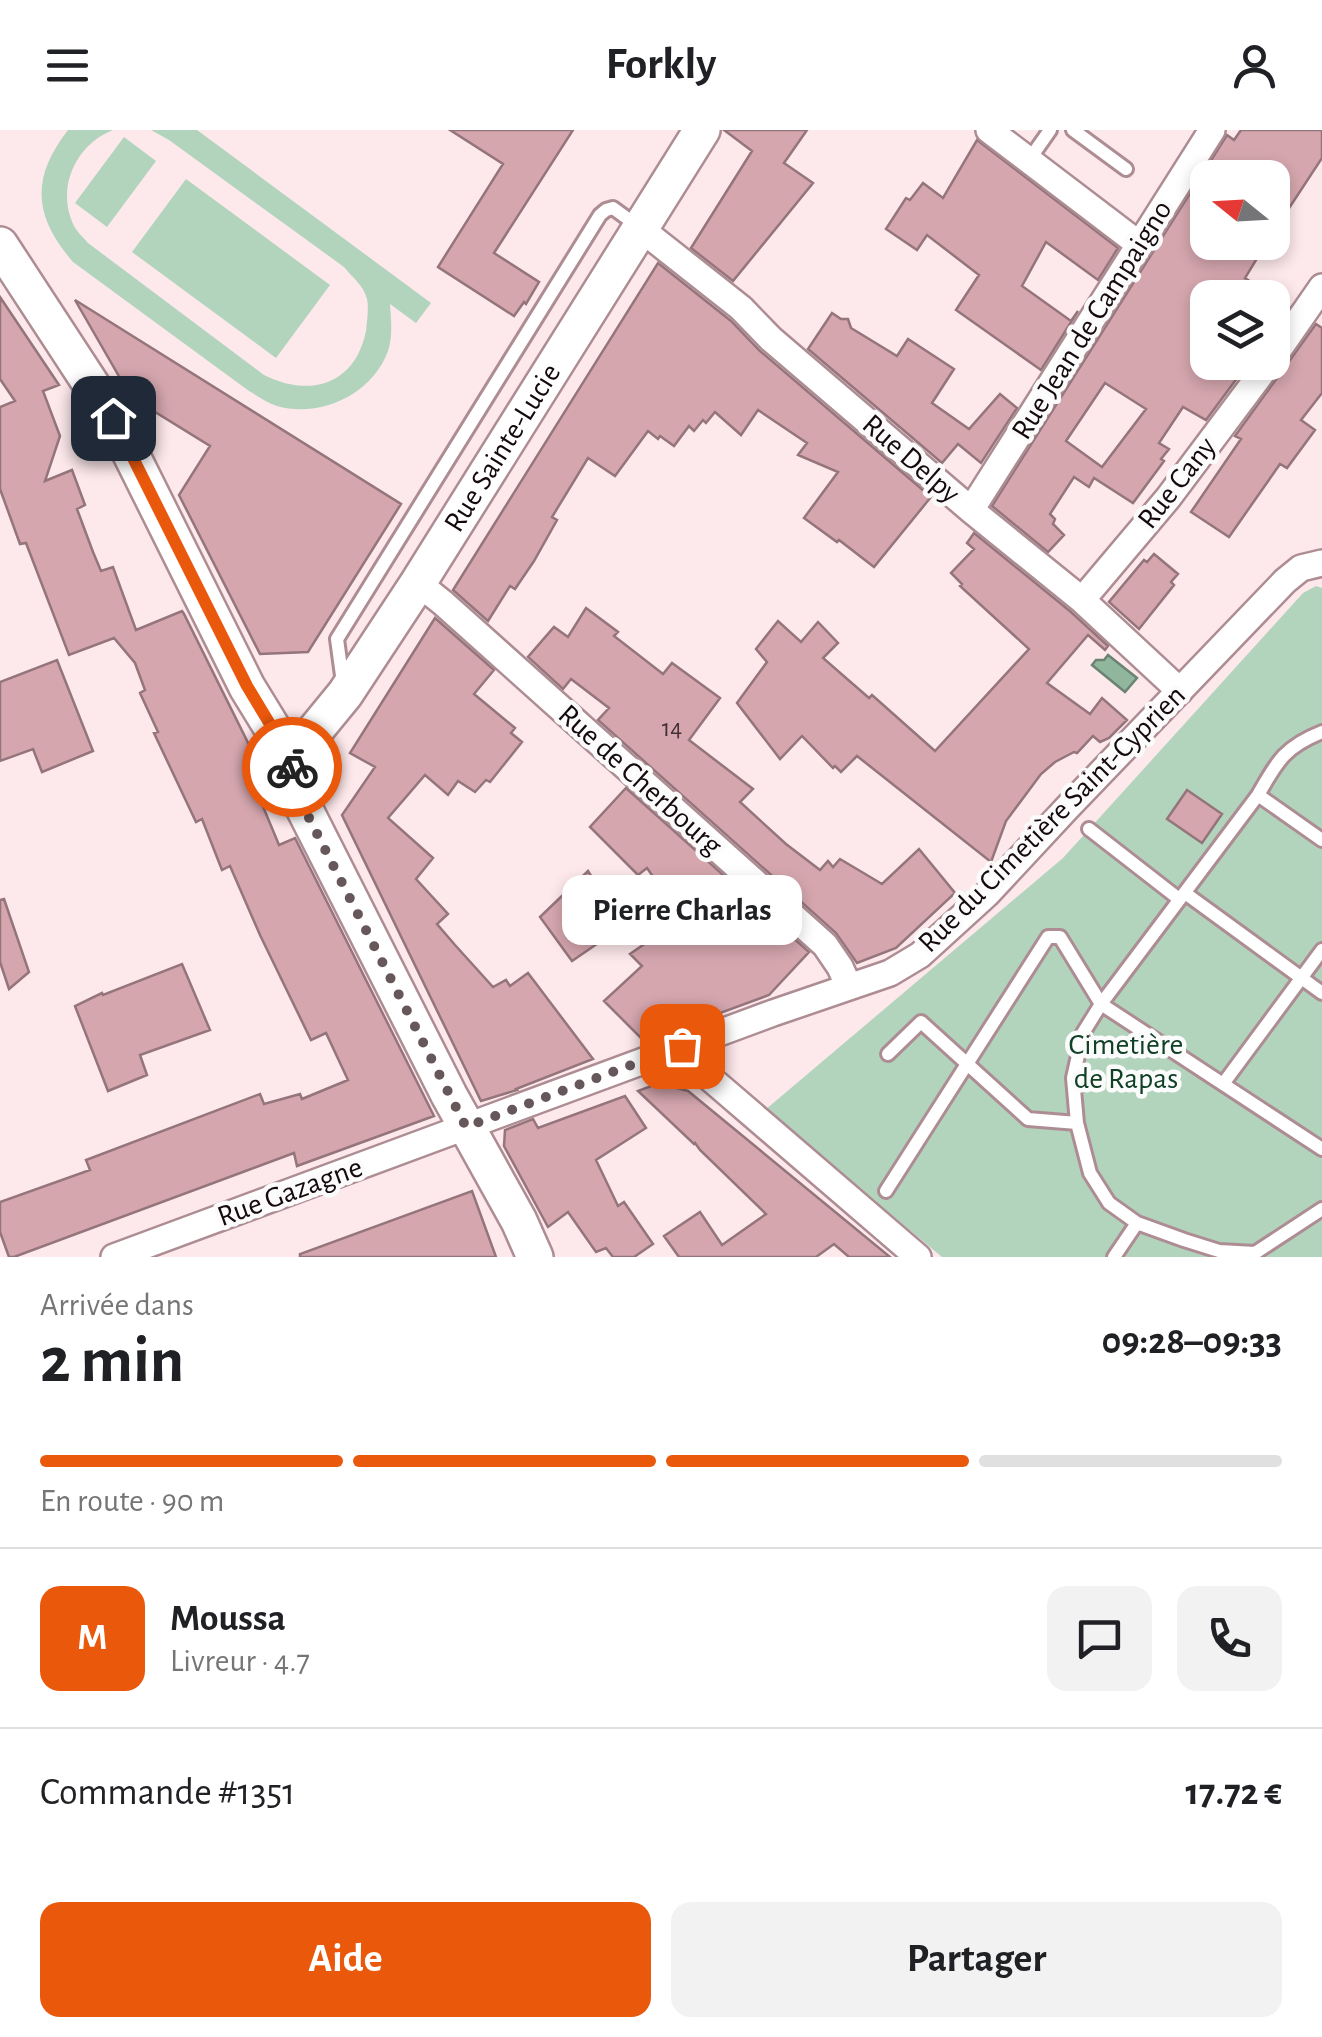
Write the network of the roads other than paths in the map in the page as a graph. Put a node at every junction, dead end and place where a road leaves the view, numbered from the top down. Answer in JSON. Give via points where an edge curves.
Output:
{"nodes":[{"id":1,"x":702,"y":130,"type":"edge"},
{"id":2,"x":989,"y":130,"type":"edge"},
{"id":3,"x":1050,"y":130,"type":"edge"},
{"id":4,"x":1073,"y":130,"type":"edge"},
{"id":5,"x":1212,"y":130,"type":"edge"},
{"id":6,"x":1029,"y":160,"type":"junction"},
{"id":7,"x":1126,"y":169,"type":"dead end"},
{"id":8,"x":640,"y":228,"type":"junction"},
{"id":9,"x":1140,"y":245,"type":"junction"},
{"id":10,"x":0,"y":246,"type":"edge"},
{"id":11,"x":1322,"y":286,"type":"edge"},
{"id":12,"x":1290,"y":333,"type":"edge"},
{"id":13,"x":1257,"y":380,"type":"edge"},
{"id":14,"x":971,"y":510,"type":"junction"},
{"id":15,"x":1322,"y":563,"type":"edge"},
{"id":16,"x":418,"y":583,"type":"junction"},
{"id":17,"x":1082,"y":600,"type":"junction"},
{"id":18,"x":1180,"y":691,"type":"junction"},
{"id":19,"x":344,"y":694,"type":"junction"},
{"id":20,"x":1322,"y":732,"type":"edge"},
{"id":21,"x":285,"y":749,"type":"junction"},
{"id":22,"x":1258,"y":795,"type":"junction"},
{"id":23,"x":1089,"y":829,"type":"dead end"},
{"id":24,"x":1322,"y":840,"type":"edge"},
{"id":25,"x":1182,"y":896,"type":"junction"},
{"id":26,"x":1322,"y":950,"type":"edge"},
{"id":27,"x":1302,"y":978,"type":"junction"},
{"id":28,"x":849,"y":987,"type":"junction"},
{"id":29,"x":1322,"y":993,"type":"edge"},
{"id":30,"x":1101,"y":1004,"type":"junction"},
{"id":31,"x":682,"y":1046,"type":"junction"},
{"id":32,"x":888,"y":1054,"type":"dead end"},
{"id":33,"x":967,"y":1064,"type":"junction"},
{"id":34,"x":1224,"y":1084,"type":"junction"},
{"id":35,"x":1076,"y":1122,"type":"junction"},
{"id":36,"x":466,"y":1127,"type":"junction"},
{"id":37,"x":1322,"y":1148,"type":"edge"},
{"id":38,"x":886,"y":1191,"type":"dead end"},
{"id":39,"x":1322,"y":1210,"type":"edge"},
{"id":40,"x":1137,"y":1223,"type":"junction"},
{"id":41,"x":908,"y":1254,"type":"edge"},
{"id":42,"x":1256,"y":1255,"type":"edge"},
{"id":43,"x":114,"y":1257,"type":"edge"},
{"id":44,"x":534,"y":1257,"type":"edge"},
{"id":45,"x":1114,"y":1257,"type":"edge"}],
"edges":[{"from":1,"to":8,"type":"street","name":"Rue Sainte-Lucie"},
{"from":2,"to":6,"type":"street"},
{"from":3,"to":6,"type":"lane"},
{"from":4,"to":7,"type":"lane"},
{"from":5,"to":9,"type":"street","name":"Rue Jean de Campaigno"},
{"from":6,"to":9,"type":"street"},
{"from":8,"to":14,"type":"street","name":"Rue Delpy"},
{"from":8,"to":16,"type":"street","name":"Rue Sainte-Lucie"},
{"from":8,"to":19,"type":"lane","via":[[613,208],[600,216],[337,639]]},
{"from":9,"to":14,"type":"street","name":"Rue Jean de Campaigno"},
{"from":10,"to":21,"type":"street","via":[[113,418]]},
{"from":11,"to":12,"type":"street","name":"Rue Cany"},
{"from":13,"to":17,"type":"street","name":"Rue Cany"},
{"from":14,"to":17,"type":"street","name":"Rue Delpy"},
{"from":15,"to":18,"type":"street","name":"Rue du Cimetière Saint-Cyprien","via":[[1285,581]]},
{"from":16,"to":19,"type":"street","name":"Rue Sainte-Lucie"},
{"from":16,"to":28,"type":"street","name":"Rue de Cherbourg","via":[[824,945]]},
{"from":17,"to":18,"type":"street","name":"Rue Delpy"},
{"from":18,"to":28,"type":"street","name":"Rue du Cimetière Saint-Cyprien","via":[[920,955]]},
{"from":19,"to":21,"type":"street","name":"Rue Sainte-Lucie","via":[[313,734]]},
{"from":20,"to":22,"type":"lane","via":[[1280,758]]},
{"from":21,"to":36,"type":"street","via":[[304,808]]},
{"from":22,"to":24,"type":"lane"},
{"from":22,"to":25,"type":"lane"},
{"from":23,"to":25,"type":"lane"},
{"from":25,"to":27,"type":"lane"},
{"from":25,"to":30,"type":"lane"},
{"from":26,"to":27,"type":"lane"},
{"from":27,"to":29,"type":"lane"},
{"from":27,"to":34,"type":"lane"},
{"from":28,"to":31,"type":"street","name":"Rue du Cimetière Saint-Cyprien"},
{"from":30,"to":33,"type":"lane","via":[[1060,937],[1048,937]]},
{"from":30,"to":34,"type":"lane"},
{"from":30,"to":35,"type":"lane","via":[[1083,1033],[1073,1078]]},
{"from":31,"to":36,"type":"street","name":"Rue du Cimetière Saint-Cyprien"},
{"from":31,"to":41,"type":"street","via":[[697,1067]]},
{"from":32,"to":33,"type":"lane","via":[[920,1022]]},
{"from":33,"to":35,"type":"lane","via":[[1028,1119]]},
{"from":33,"to":38,"type":"lane"},
{"from":34,"to":37,"type":"lane"},
{"from":35,"to":40,"type":"lane","via":[[1090,1173],[1109,1204]]},
{"from":36,"to":43,"type":"street","name":"Rue Gazagne"},
{"from":36,"to":44,"type":"street"},
{"from":39,"to":42,"type":"lane"},
{"from":40,"to":42,"type":"lane","via":[[1219,1251]]},
{"from":40,"to":45,"type":"lane"}]}
